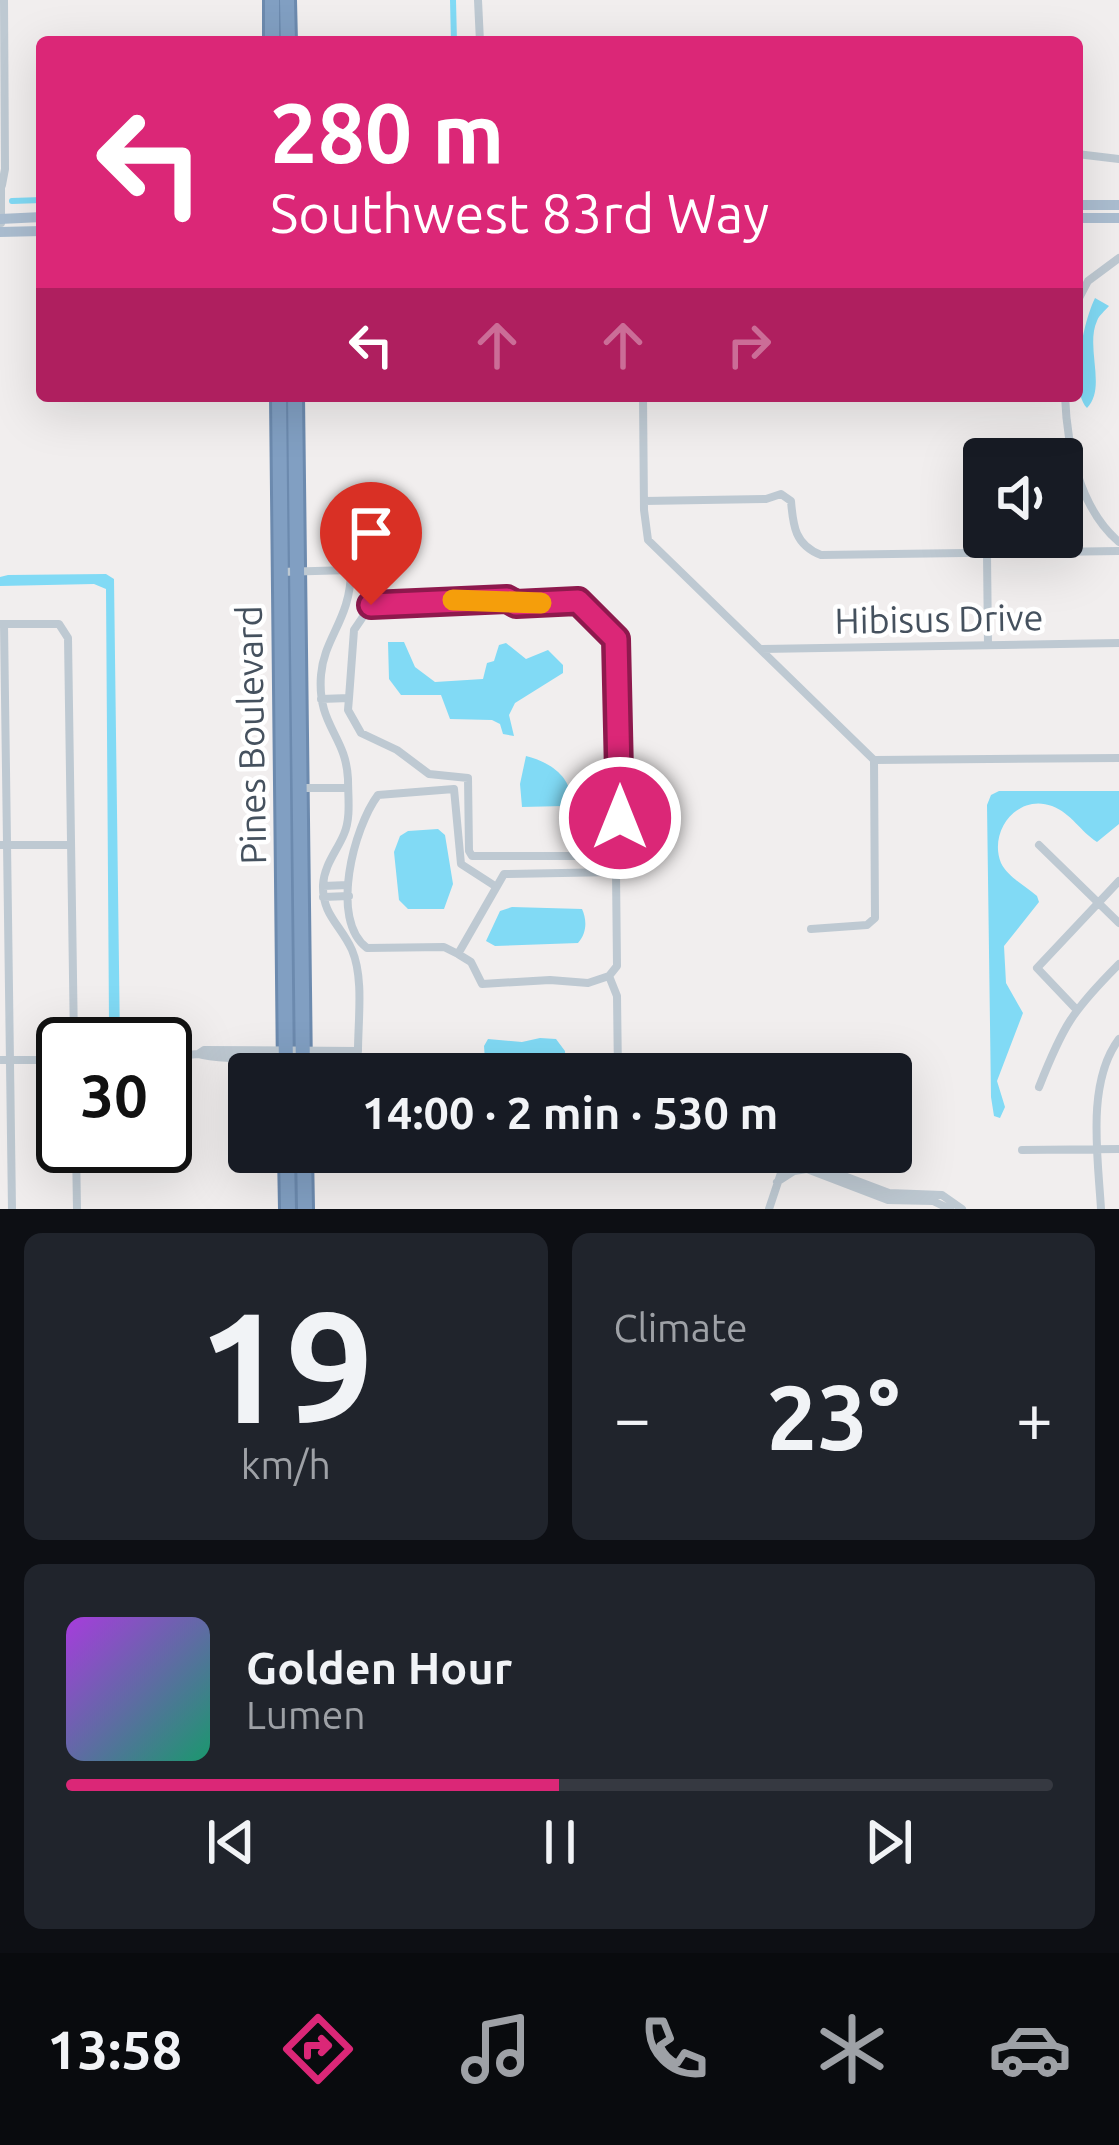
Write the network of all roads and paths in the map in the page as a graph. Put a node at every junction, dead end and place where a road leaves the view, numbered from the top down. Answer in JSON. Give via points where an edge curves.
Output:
{"nodes":[{"id":1,"x":4,"y":0,"type":"edge"},
{"id":2,"x":274,"y":0,"type":"edge"},
{"id":3,"x":287,"y":0,"type":"edge"},
{"id":4,"x":478,"y":0,"type":"edge"},
{"id":5,"x":281,"y":36,"type":"edge"},
{"id":6,"x":480,"y":36,"type":"edge"},
{"id":7,"x":1083,"y":155,"type":"edge"},
{"id":8,"x":1119,"y":159,"type":"edge"},
{"id":9,"x":1,"y":184,"type":"edge"},
{"id":10,"x":1083,"y":205,"type":"edge"},
{"id":11,"x":1119,"y":205,"type":"edge"},
{"id":12,"x":1083,"y":218,"type":"edge"},
{"id":13,"x":1119,"y":218,"type":"edge"},
{"id":14,"x":36,"y":219,"type":"edge"},
{"id":15,"x":1,"y":223,"type":"edge"},
{"id":16,"x":36,"y":230,"type":"edge"},
{"id":17,"x":1119,"y":258,"type":"edge"},
{"id":18,"x":1083,"y":286,"type":"edge"},
{"id":19,"x":284,"y":402,"type":"edge"},
{"id":20,"x":286,"y":402,"type":"edge"},
{"id":21,"x":644,"y":402,"type":"edge"},
{"id":22,"x":1066,"y":402,"type":"edge"},
{"id":23,"x":644,"y":501,"type":"junction"},
{"id":24,"x":1109,"y":533,"type":"junction"},
{"id":25,"x":1119,"y":542,"type":"edge"},
{"id":26,"x":1119,"y":551,"type":"edge"},
{"id":27,"x":1083,"y":553,"type":"edge"},
{"id":28,"x":1091,"y":553,"type":"junction"},
{"id":29,"x":963,"y":554,"type":"edge"},
{"id":30,"x":987,"y":558,"type":"edge"},
{"id":31,"x":286,"y":572,"type":"junction"},
{"id":32,"x":2,"y":624,"type":"edge"},
{"id":33,"x":1119,"y":643,"type":"edge"},
{"id":34,"x":988,"y":645,"type":"junction"},
{"id":35,"x":760,"y":649,"type":"junction"},
{"id":36,"x":280,"y":694,"type":"junction"},
{"id":37,"x":349,"y":698,"type":"junction"},
{"id":38,"x":321,"y":699,"type":"junction"},
{"id":39,"x":1119,"y":758,"type":"edge"},
{"id":40,"x":874,"y":760,"type":"junction"},
{"id":41,"x":300,"y":788,"type":"junction"},
{"id":42,"x":348,"y":788,"type":"junction"},
{"id":43,"x":282,"y":816,"type":"junction"},
{"id":44,"x":4,"y":845,"type":"edge"},
{"id":45,"x":71,"y":845,"type":"junction"},
{"id":46,"x":1039,"y":845,"type":"dead end"},
{"id":47,"x":1119,"y":881,"type":"edge"},
{"id":48,"x":496,"y":886,"type":"junction"},
{"id":49,"x":323,"y":891,"type":"junction"},
{"id":50,"x":349,"y":891,"type":"junction"},
{"id":51,"x":1099,"y":902,"type":"junction"},
{"id":52,"x":301,"y":910,"type":"junction"},
{"id":53,"x":1119,"y":923,"type":"edge"},
{"id":54,"x":811,"y":929,"type":"dead end"},
{"id":55,"x":458,"y":954,"type":"junction"},
{"id":56,"x":1119,"y":964,"type":"edge"},
{"id":57,"x":609,"y":976,"type":"junction"},
{"id":58,"x":1075,"y":1008,"type":"junction"},
{"id":59,"x":74,"y":1017,"type":"edge"},
{"id":60,"x":1119,"y":1039,"type":"edge"},
{"id":61,"x":238,"y":1053,"type":"edge"},
{"id":62,"x":296,"y":1053,"type":"edge"},
{"id":63,"x":296,"y":1053,"type":"edge"},
{"id":64,"x":354,"y":1053,"type":"edge"},
{"id":65,"x":618,"y":1053,"type":"edge"},
{"id":66,"x":192,"y":1055,"type":"edge"},
{"id":67,"x":5,"y":1060,"type":"edge"},
{"id":68,"x":36,"y":1060,"type":"edge"},
{"id":69,"x":1039,"y":1087,"type":"dead end"},
{"id":70,"x":1119,"y":1148,"type":"edge"},
{"id":71,"x":1097,"y":1149,"type":"junction"},
{"id":72,"x":1022,"y":1150,"type":"dead end"},
{"id":73,"x":76,"y":1173,"type":"edge"},
{"id":74,"x":287,"y":1173,"type":"edge"},
{"id":75,"x":304,"y":1173,"type":"edge"},
{"id":76,"x":940,"y":1199,"type":"junction"},
{"id":77,"x":12,"y":1209,"type":"edge"},
{"id":78,"x":76,"y":1209,"type":"edge"},
{"id":79,"x":288,"y":1209,"type":"edge"},
{"id":80,"x":305,"y":1209,"type":"edge"},
{"id":81,"x":769,"y":1209,"type":"edge"},
{"id":82,"x":950,"y":1209,"type":"edge"},
{"id":83,"x":962,"y":1209,"type":"edge"},
{"id":84,"x":1101,"y":1209,"type":"edge"}],
"edges":[{"from":1,"to":9,"type":"street"},
{"from":2,"to":5,"type":"highway"},
{"from":3,"to":5,"type":"highway"},
{"from":4,"to":6,"type":"street"},
{"from":7,"to":8,"type":"street"},
{"from":9,"to":15,"type":"street"},
{"from":10,"to":11,"type":"main road"},
{"from":12,"to":13,"type":"main road"},
{"from":14,"to":15,"type":"main road"},
{"from":15,"to":16,"type":"main road"},
{"from":17,"to":18,"type":"street"},
{"from":19,"to":31,"type":"highway","name":"Pines Boulevard"},
{"from":20,"to":31,"type":"highway","name":"Pines Boulevard","via":[[295,468]]},
{"from":21,"to":23,"type":"street"},
{"from":22,"to":24,"type":"street","via":[[1083,487]]},
{"from":23,"to":29,"type":"street","via":[[781,494],[791,501],[800,540],[821,555]]},
{"from":23,"to":35,"type":"street","via":[[648,540]]},
{"from":24,"to":25,"type":"street"},
{"from":24,"to":28,"type":"street"},
{"from":26,"to":28,"type":"street"},
{"from":27,"to":28,"type":"street"},
{"from":30,"to":34,"type":"street"},
{"from":31,"to":36,"type":"highway","name":"Pines Boulevard"},
{"from":31,"to":38,"type":"street","via":[[351,570],[350,604],[323,663]]},
{"from":31,"to":41,"type":"highway","name":"Pines Boulevard"},
{"from":32,"to":44,"type":"street"},
{"from":32,"to":45,"type":"street","via":[[59,624],[68,638]]},
{"from":33,"to":34,"type":"street","name":"Hibisus Drive"},
{"from":34,"to":35,"type":"street","name":"Hibisus Drive"},
{"from":35,"to":40,"type":"street"},
{"from":36,"to":41,"type":"highway","via":[[289,771]]},
{"from":36,"to":43,"type":"highway","name":"Pines Boulevard"},
{"from":37,"to":37,"type":"street","via":[[362,734],[429,774],[468,778],[472,856],[620,848],[616,639],[578,601],[371,605],[354,630]]},
{"from":37,"to":38,"type":"street"},
{"from":38,"to":42,"type":"street","via":[[345,757]]},
{"from":39,"to":40,"type":"street"},
{"from":40,"to":54,"type":"street","via":[[874,918]]},
{"from":41,"to":42,"type":"street"},
{"from":41,"to":52,"type":"highway","name":"Pines Boulevard"},
{"from":42,"to":49,"type":"street","via":[[347,825]]},
{"from":43,"to":52,"type":"highway"},
{"from":43,"to":62,"type":"highway","name":"Pines Boulevard"},
{"from":44,"to":45,"type":"street"},
{"from":44,"to":67,"type":"street"},
{"from":45,"to":59,"type":"street"},
{"from":46,"to":51,"type":"street"},
{"from":47,"to":51,"type":"street"},
{"from":48,"to":50,"type":"street","via":[[461,864],[454,790],[375,796],[351,860]]},
{"from":48,"to":55,"type":"street"},
{"from":48,"to":57,"type":"street","via":[[509,873],[616,872],[617,966]]},
{"from":49,"to":50,"type":"street"},
{"from":49,"to":64,"type":"street","via":[[356,966]]},
{"from":50,"to":55,"type":"street","via":[[353,934],[367,948],[444,947]]},
{"from":51,"to":53,"type":"street"},
{"from":51,"to":58,"type":"street","via":[[1037,968]]},
{"from":52,"to":63,"type":"highway","name":"Pines Boulevard"},
{"from":55,"to":57,"type":"street","via":[[482,984]]},
{"from":56,"to":58,"type":"street"},
{"from":57,"to":65,"type":"street"},
{"from":58,"to":69,"type":"street"},
{"from":60,"to":71,"type":"street","via":[[1101,1081]]},
{"from":61,"to":66,"type":"street"},
{"from":67,"to":68,"type":"street"},
{"from":67,"to":77,"type":"street"},
{"from":70,"to":71,"type":"street"},
{"from":71,"to":72,"type":"street"},
{"from":71,"to":84,"type":"street"},
{"from":73,"to":78,"type":"street"},
{"from":74,"to":79,"type":"highway"},
{"from":75,"to":80,"type":"highway"},
{"from":76,"to":81,"type":"street","via":[[876,1192],[796,1167],[776,1183]]},
{"from":76,"to":82,"type":"street"},
{"from":76,"to":83,"type":"street"}]}
